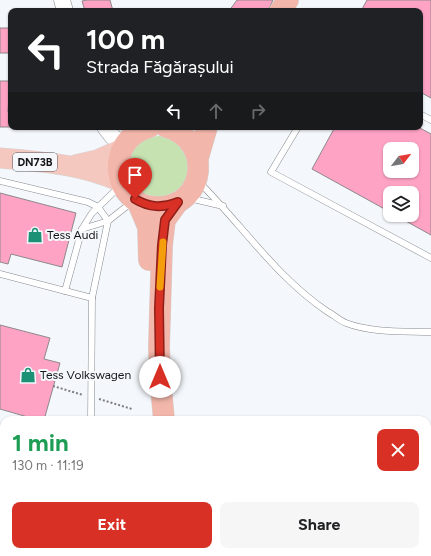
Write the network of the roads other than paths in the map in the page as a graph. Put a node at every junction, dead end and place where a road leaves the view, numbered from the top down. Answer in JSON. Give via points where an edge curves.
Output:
{"nodes":[{"id":1,"x":107,"y":130,"type":"edge"},
{"id":2,"x":141,"y":130,"type":"edge"},
{"id":3,"x":174,"y":130,"type":"edge"},
{"id":4,"x":206,"y":130,"type":"edge"},
{"id":5,"x":296,"y":130,"type":"edge"},
{"id":6,"x":123,"y":148,"type":"junction"},
{"id":7,"x":0,"y":158,"type":"edge"},
{"id":8,"x":198,"y":158,"type":"junction"},
{"id":9,"x":71,"y":165,"type":"junction"},
{"id":10,"x":0,"y":180,"type":"edge"},
{"id":11,"x":197,"y":180,"type":"junction"},
{"id":12,"x":129,"y":192,"type":"junction"},
{"id":13,"x":181,"y":200,"type":"junction"},
{"id":14,"x":223,"y":206,"type":"junction"},
{"id":15,"x":98,"y":207,"type":"junction"},
{"id":16,"x":108,"y":221,"type":"junction"},
{"id":17,"x":82,"y":229,"type":"junction"},
{"id":18,"x":431,"y":258,"type":"edge"},
{"id":19,"x":0,"y":274,"type":"edge"},
{"id":20,"x":65,"y":291,"type":"junction"},
{"id":21,"x":92,"y":298,"type":"junction"},
{"id":22,"x":431,"y":332,"type":"edge"},
{"id":23,"x":91,"y":416,"type":"edge"},
{"id":24,"x":151,"y":416,"type":"edge"},
{"id":25,"x":164,"y":416,"type":"edge"}],
"edges":[{"from":1,"to":6,"type":"street"},
{"from":2,"to":6,"type":"highway"},
{"from":3,"to":8,"type":"highway","via":[[186,137]]},
{"from":4,"to":8,"type":"highway"},
{"from":5,"to":18,"type":"lane","via":[[271,172]]},
{"from":6,"to":9,"type":"main road","number":"DN73B","via":[[98,160]]},
{"from":6,"to":12,"type":"highway","via":[[118,162]]},
{"from":7,"to":9,"type":"main road","number":"DN73B"},
{"from":8,"to":11,"type":"highway"},
{"from":9,"to":12,"type":"main road","number":"DN73B","via":[[92,170]]},
{"from":10,"to":15,"type":"lane","via":[[88,202]]},
{"from":11,"to":13,"type":"highway"},
{"from":11,"to":14,"type":"lane"},
{"from":12,"to":13,"type":"highway","via":[[147,205],[158,207]]},
{"from":12,"to":15,"type":"lane"},
{"from":12,"to":16,"type":"lane"},
{"from":12,"to":24,"type":"highway","via":[[146,217],[150,240],[148,308]]},
{"from":13,"to":14,"type":"lane"},
{"from":13,"to":25,"type":"highway","via":[[165,220],[162,245],[159,355]]},
{"from":14,"to":22,"type":"lane","via":[[296,287],[346,323],[363,328]]},
{"from":15,"to":16,"type":"lane"},
{"from":15,"to":17,"type":"lane"},
{"from":16,"to":17,"type":"lane"},
{"from":16,"to":21,"type":"lane"},
{"from":17,"to":20,"type":"lane"},
{"from":19,"to":20,"type":"lane"},
{"from":20,"to":21,"type":"lane"},
{"from":21,"to":23,"type":"lane"}]}
